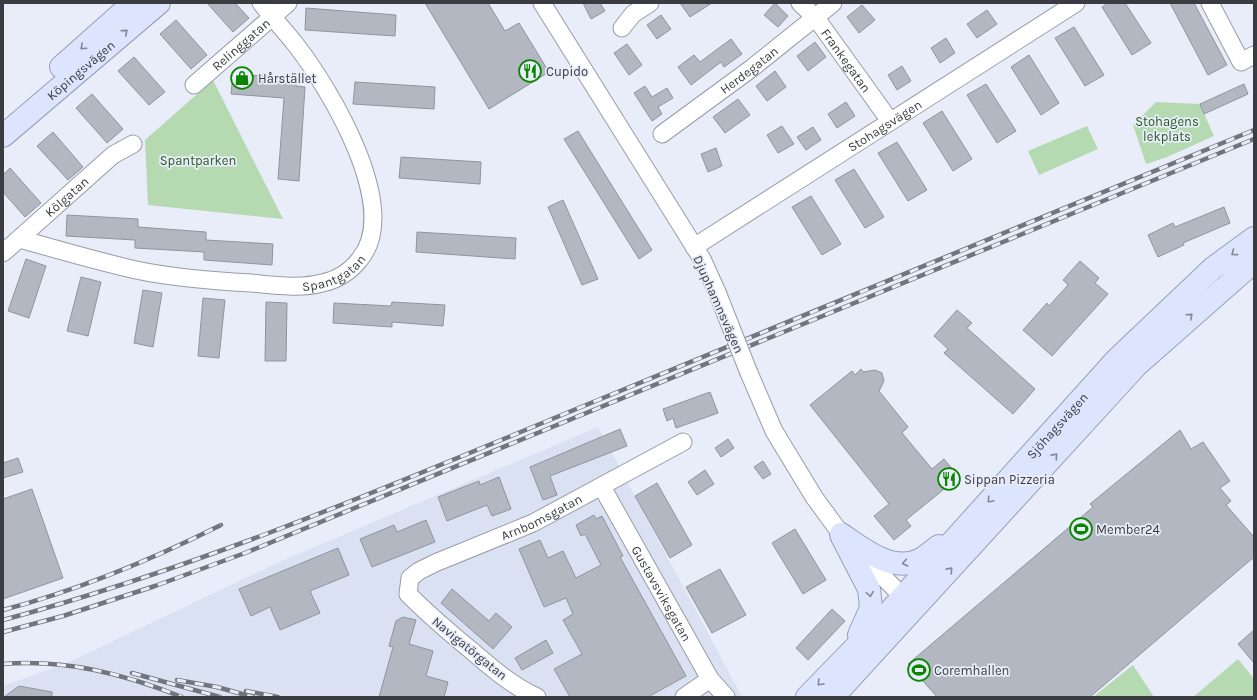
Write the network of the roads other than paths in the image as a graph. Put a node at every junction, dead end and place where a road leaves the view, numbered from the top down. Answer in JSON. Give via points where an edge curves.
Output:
{"nodes":[{"id":1,"x":133,"y":3,"type":"edge"},
{"id":2,"x":159,"y":3,"type":"edge"},
{"id":3,"x":261,"y":3,"type":"edge"},
{"id":4,"x":288,"y":3,"type":"edge"},
{"id":5,"x":542,"y":3,"type":"edge"},
{"id":6,"x":650,"y":3,"type":"edge"},
{"id":7,"x":800,"y":3,"type":"edge"},
{"id":8,"x":833,"y":3,"type":"edge"},
{"id":9,"x":1210,"y":3,"type":"edge"},
{"id":10,"x":1072,"y":4,"type":"edge"},
{"id":11,"x":273,"y":18,"type":"junction"},
{"id":12,"x":816,"y":18,"type":"junction"},
{"id":13,"x":622,"y":28,"type":"dead end"},
{"id":14,"x":1247,"y":59,"type":"edge"},
{"id":15,"x":194,"y":85,"type":"dead end"},
{"id":16,"x":3,"y":118,"type":"edge"},
{"id":17,"x":890,"y":121,"type":"junction"},
{"id":18,"x":662,"y":134,"type":"dead end"},
{"id":19,"x":3,"y":136,"type":"edge"},
{"id":20,"x":133,"y":144,"type":"dead end"},
{"id":21,"x":1254,"y":238,"type":"edge"},
{"id":22,"x":20,"y":239,"type":"junction"},
{"id":23,"x":694,"y":247,"type":"junction"},
{"id":24,"x":3,"y":253,"type":"edge"},
{"id":25,"x":1254,"y":262,"type":"edge"},
{"id":26,"x":1182,"y":297,"type":"junction"},
{"id":27,"x":1161,"y":342,"type":"junction"},
{"id":28,"x":1063,"y":419,"type":"junction"},
{"id":29,"x":683,"y":442,"type":"dead end"},
{"id":30,"x":602,"y":487,"type":"junction"},
{"id":31,"x":962,"y":530,"type":"junction"},
{"id":32,"x":841,"y":534,"type":"junction"},
{"id":33,"x":408,"y":594,"type":"joint"},
{"id":34,"x":909,"y":603,"type":"junction"},
{"id":35,"x":852,"y":649,"type":"junction"},
{"id":36,"x":710,"y":679,"type":"junction"},
{"id":37,"x":537,"y":697,"type":"edge"},
{"id":38,"x":684,"y":697,"type":"edge"},
{"id":39,"x":726,"y":697,"type":"edge"},
{"id":40,"x":807,"y":697,"type":"edge"},
{"id":41,"x":833,"y":697,"type":"edge"}],
"edges":[{"from":1,"to":16,"type":"main road","name":"Köpingsvägen","one_way":true},
{"from":19,"to":2,"type":"main road","name":"Köpingsvägen","one_way":true},
{"from":3,"to":11,"type":"street","name":"Spantgatan"},
{"from":4,"to":11,"type":"street","name":"Relinggatan"},
{"from":5,"to":23,"type":"street","name":"Djuphamnsvägen"},
{"from":6,"to":13,"type":"street","via":[[633,14]]},
{"from":7,"to":12,"type":"street","name":"Frankegatan"},
{"from":8,"to":12,"type":"street","name":"Herdegatan"},
{"from":9,"to":14,"type":"street"},
{"from":10,"to":17,"type":"street","name":"Stohagsvägen"},
{"from":11,"to":15,"type":"street","name":"Relinggatan"},
{"from":11,"to":22,"type":"street","name":"Spantgatan","via":[[296,45],[330,96],[362,165],[373,207],[373,227],[371,240],[355,266],[322,283],[265,284],[209,281],[112,264]]},
{"from":12,"to":17,"type":"street","name":"Frankegatan"},
{"from":12,"to":18,"type":"street","name":"Herdegatan"},
{"from":17,"to":23,"type":"street","name":"Stohagsvägen"},
{"from":20,"to":22,"type":"street","name":"Kölgatan","via":[[113,155]]},
{"from":21,"to":26,"type":"main road","name":"Sjöhagsvägen","one_way":true,"via":[[1213,268]]},
{"from":22,"to":24,"type":"street","name":"Kölgatan"},
{"from":23,"to":32,"type":"street","name":"Djuphamnsvägen","bridge":true,"via":[[717,292],[774,431],[814,497]]},
{"from":27,"to":25,"type":"main road","name":"Sjöhagsvägen","one_way":true},
{"from":26,"to":27,"type":"main road","via":[[1164,328]]},
{"from":26,"to":28,"type":"main road","name":"Sjöhagsvägen","via":[[1116,360]]},
{"from":27,"to":28,"type":"main road","via":[[1145,348],[1097,396]]},
{"from":34,"to":27,"type":"main road","name":"Sjöhagsvägen","one_way":true},
{"from":28,"to":31,"type":"main road","name":"Sjöhagsvägen","one_way":true},
{"from":29,"to":30,"type":"street","name":"Arnbomsgatan"},
{"from":30,"to":33,"type":"street","name":"Arnbomsgatan","via":[[533,523],[419,571],[410,578]]},
{"from":30,"to":36,"type":"street","name":"Gustavsviksgatan"},
{"from":31,"to":32,"type":"main road","one_way":true,"via":[[920,560],[898,564],[874,556]]},
{"from":31,"to":34,"type":"main road","name":"Sjöhagsvägen"},
{"from":32,"to":34,"type":"street","name":"Djuphamnsvägen"},
{"from":32,"to":35,"type":"main road","one_way":true,"via":[[869,589],[871,608]]},
{"from":33,"to":37,"type":"street","name":"Navigatörgatan","via":[[433,619],[497,672],[525,692]]},
{"from":34,"to":35,"type":"main road","name":"Sjöhagsvägen"},
{"from":34,"to":41,"type":"main road","via":[[839,681]]},
{"from":35,"to":40,"type":"main road","name":"Sjöhagsvägen","one_way":true},
{"from":36,"to":38,"type":"street"},
{"from":36,"to":39,"type":"street","name":"Gustavsviksgatan"}]}
